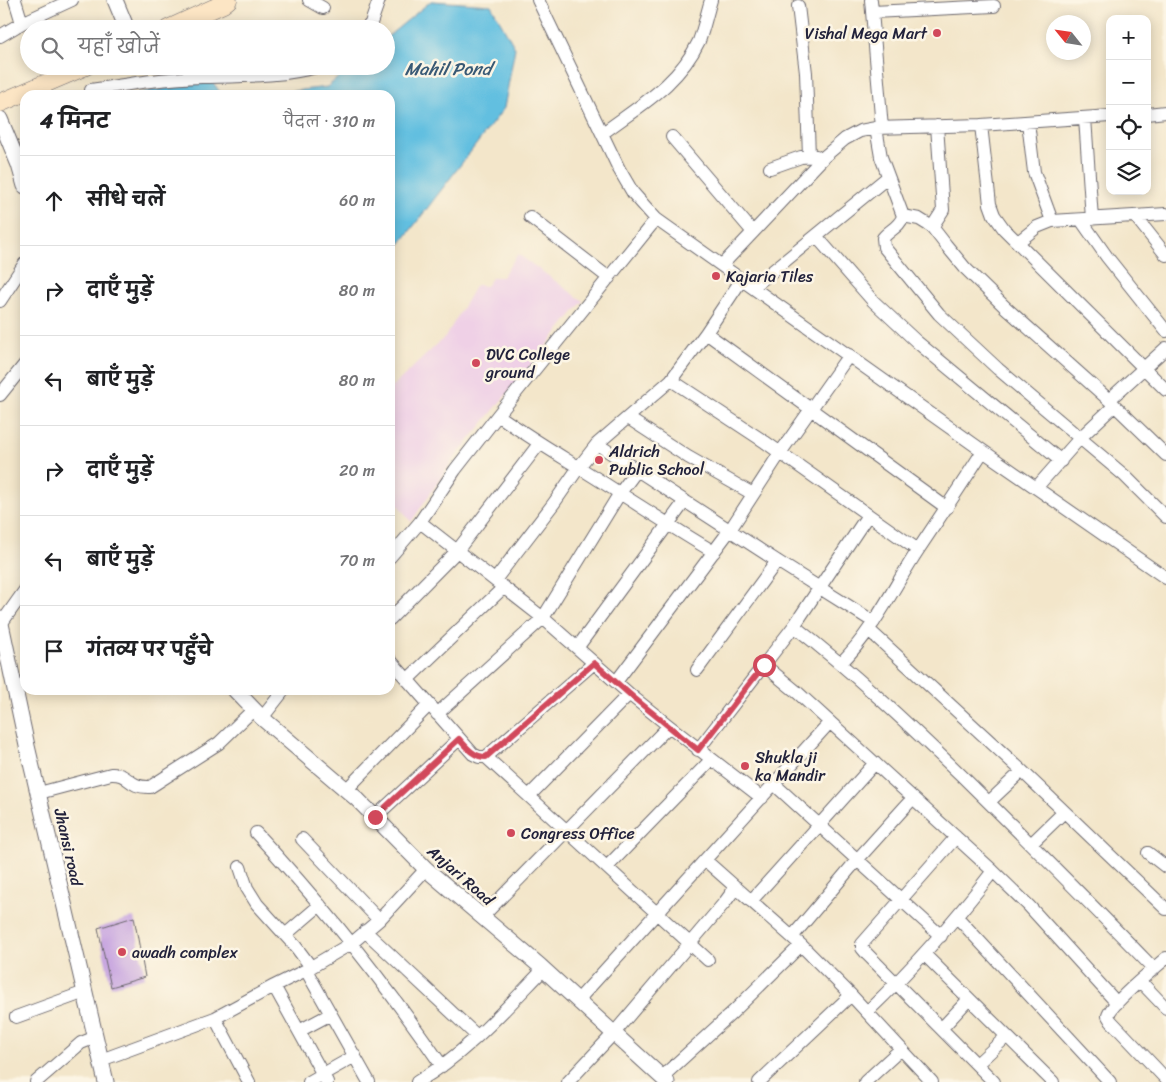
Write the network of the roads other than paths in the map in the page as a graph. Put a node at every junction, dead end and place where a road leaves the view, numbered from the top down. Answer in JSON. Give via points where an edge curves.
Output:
{"nodes":[{"id":1,"x":15,"y":0,"type":"edge"},
{"id":2,"x":72,"y":0,"type":"edge"},
{"id":3,"x":115,"y":0,"type":"edge"},
{"id":4,"x":309,"y":0,"type":"edge"},
{"id":5,"x":379,"y":0,"type":"edge"},
{"id":6,"x":538,"y":0,"type":"edge"},
{"id":7,"x":711,"y":0,"type":"edge"},
{"id":8,"x":225,"y":1,"type":"edge"},
{"id":9,"x":798,"y":6,"type":"dead end"},
{"id":10,"x":872,"y":6,"type":"edge"},
{"id":11,"x":994,"y":6,"type":"dead end"},
{"id":12,"x":323,"y":8,"type":"dead end"},
{"id":13,"x":21,"y":20,"type":"edge"},
{"id":14,"x":27,"y":20,"type":"edge"},
{"id":15,"x":123,"y":20,"type":"edge"},
{"id":16,"x":186,"y":20,"type":"edge"},
{"id":17,"x":372,"y":20,"type":"edge"},
{"id":18,"x":20,"y":23,"type":"edge"},
{"id":19,"x":0,"y":36,"type":"edge"},
{"id":20,"x":64,"y":75,"type":"edge"},
{"id":21,"x":271,"y":75,"type":"edge"},
{"id":22,"x":29,"y":90,"type":"edge"},
{"id":23,"x":91,"y":90,"type":"dead end"},
{"id":24,"x":20,"y":94,"type":"edge"},
{"id":25,"x":0,"y":102,"type":"edge"},
{"id":26,"x":1166,"y":112,"type":"edge"},
{"id":27,"x":1151,"y":114,"type":"edge"},
{"id":28,"x":1106,"y":116,"type":"edge"},
{"id":29,"x":1085,"y":118,"type":"junction"},
{"id":30,"x":0,"y":119,"type":"edge"},
{"id":31,"x":1028,"y":122,"type":"junction"},
{"id":32,"x":981,"y":125,"type":"junction"},
{"id":33,"x":937,"y":126,"type":"junction"},
{"id":34,"x":879,"y":128,"type":"junction"},
{"id":35,"x":603,"y":133,"type":"junction"},
{"id":36,"x":672,"y":137,"type":"dead end"},
{"id":37,"x":809,"y":156,"type":"junction"},
{"id":38,"x":825,"y":156,"type":"junction"},
{"id":39,"x":20,"y":168,"type":"edge"},
{"id":40,"x":770,"y":168,"type":"dead end"},
{"id":41,"x":888,"y":177,"type":"junction"},
{"id":42,"x":1166,"y":214,"type":"edge"},
{"id":43,"x":903,"y":216,"type":"junction"},
{"id":44,"x":1135,"y":216,"type":"junction"},
{"id":45,"x":530,"y":217,"type":"dead end"},
{"id":46,"x":656,"y":219,"type":"junction"},
{"id":47,"x":1087,"y":220,"type":"junction"},
{"id":48,"x":1052,"y":221,"type":"junction"},
{"id":49,"x":932,"y":226,"type":"junction"},
{"id":50,"x":753,"y":232,"type":"junction"},
{"id":51,"x":816,"y":236,"type":"junction"},
{"id":52,"x":1018,"y":242,"type":"junction"},
{"id":53,"x":1166,"y":255,"type":"edge"},
{"id":54,"x":722,"y":265,"type":"junction"},
{"id":55,"x":20,"y":271,"type":"edge"},
{"id":56,"x":609,"y":278,"type":"junction"},
{"id":57,"x":742,"y":279,"type":"junction"},
{"id":58,"x":753,"y":287,"type":"junction"},
{"id":59,"x":0,"y":301,"type":"edge"},
{"id":60,"x":1166,"y":331,"type":"edge"},
{"id":61,"x":706,"y":333,"type":"junction"},
{"id":62,"x":1166,"y":348,"type":"edge"},
{"id":63,"x":849,"y":355,"type":"junction"},
{"id":64,"x":1144,"y":369,"type":"junction"},
{"id":65,"x":20,"y":370,"type":"edge"},
{"id":66,"x":671,"y":380,"type":"junction"},
{"id":67,"x":1166,"y":390,"type":"edge"},
{"id":68,"x":0,"y":395,"type":"edge"},
{"id":69,"x":1112,"y":403,"type":"junction"},
{"id":70,"x":810,"y":409,"type":"junction"},
{"id":71,"x":498,"y":415,"type":"junction"},
{"id":72,"x":628,"y":418,"type":"junction"},
{"id":73,"x":1080,"y":438,"type":"junction"},
{"id":74,"x":539,"y":444,"type":"junction"},
{"id":75,"x":597,"y":444,"type":"junction"},
{"id":76,"x":983,"y":451,"type":"junction"},
{"id":77,"x":780,"y":453,"type":"junction"},
{"id":78,"x":1166,"y":455,"type":"edge"},
{"id":79,"x":1061,"y":461,"type":"junction"},
{"id":80,"x":579,"y":467,"type":"junction"},
{"id":81,"x":636,"y":470,"type":"junction"},
{"id":82,"x":1036,"y":488,"type":"junction"},
{"id":83,"x":620,"y":493,"type":"junction"},
{"id":84,"x":753,"y":494,"type":"junction"},
{"id":85,"x":685,"y":501,"type":"junction"},
{"id":86,"x":947,"y":508,"type":"junction"},
{"id":87,"x":868,"y":515,"type":"junction"},
{"id":88,"x":1166,"y":517,"type":"edge"},
{"id":89,"x":420,"y":522,"type":"junction"},
{"id":90,"x":668,"y":525,"type":"junction"},
{"id":91,"x":730,"y":530,"type":"junction"},
{"id":92,"x":918,"y":550,"type":"junction"},
{"id":93,"x":395,"y":551,"type":"edge"},
{"id":94,"x":457,"y":551,"type":"junction"},
{"id":95,"x":714,"y":552,"type":"junction"},
{"id":96,"x":777,"y":561,"type":"junction"},
{"id":97,"x":1166,"y":578,"type":"edge"},
{"id":98,"x":500,"y":584,"type":"junction"},
{"id":99,"x":819,"y":588,"type":"junction"},
{"id":100,"x":20,"y":596,"type":"edge"},
{"id":101,"x":395,"y":614,"type":"edge"},
{"id":102,"x":543,"y":618,"type":"junction"},
{"id":103,"x":1,"y":621,"type":"edge"},
{"id":104,"x":794,"y":626,"type":"junction"},
{"id":105,"x":871,"y":626,"type":"junction"},
{"id":106,"x":577,"y":648,"type":"junction"},
{"id":107,"x":594,"y":663,"type":"junction"},
{"id":108,"x":841,"y":663,"type":"junction"},
{"id":109,"x":764,"y":665,"type":"junction"},
{"id":110,"x":395,"y":666,"type":"edge"},
{"id":111,"x":697,"y":670,"type":"dead end"},
{"id":112,"x":408,"y":680,"type":"junction"},
{"id":113,"x":616,"y":682,"type":"junction"},
{"id":114,"x":629,"y":694,"type":"junction"},
{"id":115,"x":239,"y":695,"type":"edge"},
{"id":116,"x":279,"y":695,"type":"edge"},
{"id":117,"x":433,"y":709,"type":"junction"},
{"id":118,"x":258,"y":714,"type":"junction"},
{"id":119,"x":830,"y":722,"type":"junction"},
{"id":120,"x":669,"y":726,"type":"junction"},
{"id":121,"x":459,"y":739,"type":"junction"},
{"id":122,"x":698,"y":750,"type":"junction"},
{"id":123,"x":486,"y":757,"type":"junction"},
{"id":124,"x":711,"y":760,"type":"junction"},
{"id":125,"x":875,"y":763,"type":"junction"},
{"id":126,"x":1022,"y":771,"type":"junction"},
{"id":127,"x":774,"y":784,"type":"junction"},
{"id":128,"x":347,"y":789,"type":"junction"},
{"id":129,"x":39,"y":794,"type":"junction"},
{"id":130,"x":530,"y":796,"type":"junction"},
{"id":131,"x":762,"y":798,"type":"junction"},
{"id":132,"x":913,"y":798,"type":"junction"},
{"id":133,"x":989,"y":802,"type":"junction"},
{"id":134,"x":1064,"y":812,"type":"junction"},
{"id":135,"x":375,"y":817,"type":"junction"},
{"id":136,"x":818,"y":825,"type":"junction"},
{"id":137,"x":566,"y":829,"type":"junction"},
{"id":138,"x":256,"y":833,"type":"dead end"},
{"id":139,"x":956,"y":837,"type":"junction"},
{"id":140,"x":302,"y":839,"type":"dead end"},
{"id":141,"x":1031,"y":844,"type":"junction"},
{"id":142,"x":1148,"y":853,"type":"dead end"},
{"id":143,"x":705,"y":860,"type":"junction"},
{"id":144,"x":857,"y":860,"type":"junction"},
{"id":145,"x":240,"y":867,"type":"dead end"},
{"id":146,"x":607,"y":867,"type":"junction"},
{"id":147,"x":1166,"y":867,"type":"edge"},
{"id":148,"x":426,"y":869,"type":"junction"},
{"id":149,"x":993,"y":871,"type":"junction"},
{"id":150,"x":736,"y":887,"type":"junction"},
{"id":151,"x":751,"y":900,"type":"junction"},
{"id":152,"x":901,"y":900,"type":"junction"},
{"id":153,"x":320,"y":905,"type":"junction"},
{"id":154,"x":1166,"y":909,"type":"edge"},
{"id":155,"x":656,"y":914,"type":"junction"},
{"id":156,"x":482,"y":917,"type":"junction"},
{"id":157,"x":957,"y":918,"type":"junction"},
{"id":158,"x":379,"y":920,"type":"junction"},
{"id":159,"x":365,"y":931,"type":"junction"},
{"id":160,"x":285,"y":935,"type":"junction"},
{"id":161,"x":941,"y":936,"type":"junction"},
{"id":162,"x":797,"y":941,"type":"junction"},
{"id":163,"x":352,"y":943,"type":"junction"},
{"id":164,"x":689,"y":943,"type":"junction"},
{"id":165,"x":925,"y":955,"type":"junction"},
{"id":166,"x":1166,"y":958,"type":"edge"},
{"id":167,"x":708,"y":960,"type":"dead end"},
{"id":168,"x":308,"y":969,"type":"junction"},
{"id":169,"x":544,"y":969,"type":"junction"},
{"id":170,"x":1154,"y":969,"type":"junction"},
{"id":171,"x":1140,"y":981,"type":"junction"},
{"id":172,"x":897,"y":984,"type":"junction"},
{"id":173,"x":274,"y":986,"type":"junction"},
{"id":174,"x":85,"y":992,"type":"junction"},
{"id":175,"x":850,"y":995,"type":"junction"},
{"id":176,"x":578,"y":1000,"type":"junction"},
{"id":177,"x":969,"y":1000,"type":"junction"},
{"id":178,"x":1117,"y":1003,"type":"junction"},
{"id":179,"x":1166,"y":1008,"type":"edge"},
{"id":180,"x":867,"y":1012,"type":"junction"},
{"id":181,"x":331,"y":1014,"type":"junction"},
{"id":182,"x":16,"y":1017,"type":"dead end"},
{"id":183,"x":215,"y":1018,"type":"junction"},
{"id":184,"x":942,"y":1028,"type":"junction"},
{"id":185,"x":299,"y":1031,"type":"junction"},
{"id":186,"x":614,"y":1033,"type":"junction"},
{"id":187,"x":477,"y":1036,"type":"junction"},
{"id":188,"x":1007,"y":1036,"type":"junction"},
{"id":189,"x":96,"y":1037,"type":"junction"},
{"id":190,"x":901,"y":1049,"type":"junction"},
{"id":191,"x":355,"y":1056,"type":"junction"},
{"id":192,"x":101,"y":1060,"type":"junction"},
{"id":193,"x":977,"y":1064,"type":"junction"},
{"id":194,"x":442,"y":1066,"type":"junction"},
{"id":195,"x":325,"y":1078,"type":"edge"},
{"id":196,"x":1166,"y":1079,"type":"edge"},
{"id":197,"x":665,"y":1080,"type":"edge"},
{"id":198,"x":36,"y":1082,"type":"edge"},
{"id":199,"x":106,"y":1082,"type":"edge"},
{"id":200,"x":249,"y":1082,"type":"edge"},
{"id":201,"x":309,"y":1082,"type":"edge"},
{"id":202,"x":370,"y":1082,"type":"edge"},
{"id":203,"x":417,"y":1082,"type":"edge"},
{"id":204,"x":568,"y":1082,"type":"edge"},
{"id":205,"x":759,"y":1082,"type":"edge"},
{"id":206,"x":865,"y":1082,"type":"edge"},
{"id":207,"x":932,"y":1082,"type":"edge"},
{"id":208,"x":994,"y":1082,"type":"edge"},
{"id":209,"x":1053,"y":1082,"type":"edge"},
{"id":210,"x":1110,"y":1082,"type":"edge"}],
"edges":[{"from":1,"to":13,"type":"street"},
{"from":2,"to":14,"type":"street"},
{"from":3,"to":15,"type":"street"},
{"from":4,"to":12,"type":"street"},
{"from":5,"to":17,"type":"street"},
{"from":6,"to":35,"type":"street"},
{"from":7,"to":35,"type":"street","via":[[699,39],[679,73]]},
{"from":8,"to":16,"type":"main road"},
{"from":9,"to":37,"type":"street","via":[[806,73]]},
{"from":10,"to":11,"type":"street"},
{"from":10,"to":34,"type":"street"},
{"from":18,"to":19,"type":"street"},
{"from":20,"to":22,"type":"main road"},
{"from":21,"to":23,"type":"street","via":[[136,82]]},
{"from":24,"to":25,"type":"main road"},
{"from":26,"to":27,"type":"street"},
{"from":28,"to":29,"type":"street"},
{"from":29,"to":31,"type":"street"},
{"from":29,"to":47,"type":"street"},
{"from":30,"to":39,"type":"street"},
{"from":31,"to":32,"type":"street"},
{"from":31,"to":48,"type":"street","via":[[1034,172]]},
{"from":32,"to":33,"type":"street"},
{"from":32,"to":52,"type":"street","via":[[990,204],[1004,229]]},
{"from":33,"to":34,"type":"street"},
{"from":33,"to":49,"type":"street","via":[[943,210]]},
{"from":34,"to":38,"type":"street","via":[[860,131]]},
{"from":34,"to":41,"type":"street","via":[[881,158]]},
{"from":35,"to":46,"type":"street","via":[[633,193]]},
{"from":36,"to":50,"type":"street"},
{"from":37,"to":38,"type":"street"},
{"from":37,"to":40,"type":"street"},
{"from":38,"to":50,"type":"street"},
{"from":41,"to":43,"type":"street"},
{"from":41,"to":51,"type":"street"},
{"from":42,"to":44,"type":"street"},
{"from":43,"to":49,"type":"street"},
{"from":43,"to":73,"type":"street","via":[[883,238],[884,247],[939,314]]},
{"from":44,"to":47,"type":"street"},
{"from":44,"to":53,"type":"street"},
{"from":45,"to":56,"type":"street"},
{"from":46,"to":54,"type":"street"},
{"from":46,"to":56,"type":"street"},
{"from":47,"to":48,"type":"street"},
{"from":47,"to":60,"type":"street","via":[[1107,257]]},
{"from":48,"to":52,"type":"street","via":[[1037,227]]},
{"from":49,"to":69,"type":"street","via":[[965,268]]},
{"from":50,"to":54,"type":"street"},
{"from":51,"to":58,"type":"street"},
{"from":51,"to":79,"type":"street","via":[[873,301],[917,342]]},
{"from":52,"to":64,"type":"street"},
{"from":54,"to":57,"type":"street"},
{"from":55,"to":59,"type":"street"},
{"from":56,"to":71,"type":"street"},
{"from":57,"to":58,"type":"street"},
{"from":57,"to":61,"type":"street"},
{"from":58,"to":63,"type":"street"},
{"from":61,"to":66,"type":"street"},
{"from":61,"to":70,"type":"street"},
{"from":62,"to":64,"type":"street"},
{"from":63,"to":70,"type":"street"},
{"from":63,"to":76,"type":"street"},
{"from":64,"to":67,"type":"street"},
{"from":64,"to":69,"type":"street"},
{"from":65,"to":68,"type":"street"},
{"from":66,"to":72,"type":"street"},
{"from":66,"to":77,"type":"street"},
{"from":69,"to":73,"type":"street"},
{"from":69,"to":78,"type":"street"},
{"from":70,"to":77,"type":"street"},
{"from":70,"to":86,"type":"street"},
{"from":71,"to":74,"type":"street"},
{"from":71,"to":89,"type":"street"},
{"from":72,"to":75,"type":"street"},
{"from":72,"to":84,"type":"street"},
{"from":73,"to":79,"type":"street"},
{"from":73,"to":88,"type":"street"},
{"from":74,"to":80,"type":"street"},
{"from":74,"to":94,"type":"street"},
{"from":75,"to":80,"type":"street"},
{"from":75,"to":81,"type":"street"},
{"from":76,"to":82,"type":"street"},
{"from":76,"to":86,"type":"street"},
{"from":77,"to":84,"type":"street"},
{"from":77,"to":87,"type":"street"},
{"from":79,"to":82,"type":"street"},
{"from":80,"to":83,"type":"street"},
{"from":80,"to":98,"type":"street"},
{"from":81,"to":83,"type":"street"},
{"from":81,"to":85,"type":"street"},
{"from":82,"to":97,"type":"street"},
{"from":83,"to":90,"type":"street"},
{"from":83,"to":102,"type":"street"},
{"from":84,"to":91,"type":"street"},
{"from":85,"to":90,"type":"street"},
{"from":85,"to":91,"type":"street"},
{"from":86,"to":92,"type":"street"},
{"from":87,"to":92,"type":"street"},
{"from":87,"to":99,"type":"street"},
{"from":89,"to":93,"type":"street"},
{"from":89,"to":94,"type":"street"},
{"from":90,"to":95,"type":"street"},
{"from":90,"to":106,"type":"street"},
{"from":91,"to":95,"type":"street"},
{"from":91,"to":96,"type":"street"},
{"from":92,"to":105,"type":"street"},
{"from":94,"to":98,"type":"street"},
{"from":94,"to":101,"type":"street"},
{"from":95,"to":113,"type":"street"},
{"from":96,"to":99,"type":"street"},
{"from":96,"to":111,"type":"street"},
{"from":98,"to":102,"type":"street"},
{"from":98,"to":112,"type":"street"},
{"from":99,"to":104,"type":"street"},
{"from":99,"to":105,"type":"street"},
{"from":100,"to":103,"type":"street"},
{"from":102,"to":106,"type":"street"},
{"from":102,"to":117,"type":"street"},
{"from":103,"to":129,"type":"street","name":"Jhansi road"},
{"from":104,"to":108,"type":"street"},
{"from":104,"to":109,"type":"street"},
{"from":105,"to":108,"type":"street"},
{"from":105,"to":126,"type":"street"},
{"from":106,"to":107,"type":"street"},
{"from":107,"to":113,"type":"street"},
{"from":107,"to":123,"type":"street"},
{"from":108,"to":133,"type":"street"},
{"from":109,"to":119,"type":"street"},
{"from":109,"to":122,"type":"street"},
{"from":110,"to":112,"type":"street"},
{"from":112,"to":117,"type":"street"},
{"from":113,"to":114,"type":"street"},
{"from":114,"to":120,"type":"street"},
{"from":114,"to":130,"type":"street"},
{"from":115,"to":118,"type":"street","name":"Anjari Road"},
{"from":116,"to":118,"type":"street"},
{"from":117,"to":121,"type":"street"},
{"from":117,"to":128,"type":"street"},
{"from":118,"to":128,"type":"street","name":"Anjari Road"},
{"from":118,"to":129,"type":"street","via":[[150,787],[140,788],[119,774],[111,774]]},
{"from":119,"to":125,"type":"street"},
{"from":119,"to":127,"type":"street"},
{"from":120,"to":122,"type":"street"},
{"from":120,"to":137,"type":"street"},
{"from":121,"to":123,"type":"street","via":[[473,754]]},
{"from":121,"to":135,"type":"street"},
{"from":122,"to":124,"type":"street"},
{"from":123,"to":130,"type":"street"},
{"from":124,"to":131,"type":"street"},
{"from":124,"to":146,"type":"street"},
{"from":125,"to":132,"type":"street"},
{"from":125,"to":136,"type":"street"},
{"from":126,"to":133,"type":"street"},
{"from":126,"to":134,"type":"street"},
{"from":127,"to":131,"type":"street"},
{"from":127,"to":136,"type":"street"},
{"from":128,"to":135,"type":"street","name":"Anjari Road"},
{"from":129,"to":174,"type":"street","name":"Jhansi road"},
{"from":130,"to":137,"type":"street"},
{"from":131,"to":143,"type":"street"},
{"from":132,"to":139,"type":"street"},
{"from":132,"to":144,"type":"street"},
{"from":133,"to":141,"type":"street"},
{"from":134,"to":141,"type":"street"},
{"from":134,"to":154,"type":"street"},
{"from":135,"to":148,"type":"street","name":"Anjari Road"},
{"from":136,"to":144,"type":"street"},
{"from":136,"to":151,"type":"street"},
{"from":137,"to":146,"type":"street"},
{"from":137,"to":156,"type":"street"},
{"from":138,"to":153,"type":"street"},
{"from":139,"to":149,"type":"street"},
{"from":139,"to":152,"type":"street"},
{"from":140,"to":158,"type":"street"},
{"from":141,"to":170,"type":"street"},
{"from":142,"to":147,"type":"street"},
{"from":143,"to":150,"type":"street"},
{"from":143,"to":155,"type":"street"},
{"from":144,"to":152,"type":"street"},
{"from":144,"to":162,"type":"street"},
{"from":145,"to":160,"type":"street","via":[[257,904]]},
{"from":146,"to":155,"type":"street"},
{"from":148,"to":156,"type":"street","name":"Anjari Road"},
{"from":148,"to":158,"type":"street"},
{"from":149,"to":157,"type":"street"},
{"from":149,"to":178,"type":"street"},
{"from":150,"to":151,"type":"street"},
{"from":150,"to":164,"type":"street"},
{"from":151,"to":162,"type":"street"},
{"from":152,"to":161,"type":"street"},
{"from":152,"to":172,"type":"street","via":[[862,944],[867,954]]},
{"from":153,"to":160,"type":"street"},
{"from":153,"to":163,"type":"street"},
{"from":155,"to":164,"type":"street"},
{"from":155,"to":176,"type":"street"},
{"from":156,"to":169,"type":"street","name":"Anjari Road"},
{"from":157,"to":161,"type":"street"},
{"from":157,"to":210,"type":"street"},
{"from":158,"to":159,"type":"street"},
{"from":159,"to":163,"type":"street"},
{"from":159,"to":187,"type":"street"},
{"from":160,"to":168,"type":"street"},
{"from":161,"to":165,"type":"street"},
{"from":162,"to":175,"type":"street"},
{"from":162,"to":197,"type":"street"},
{"from":163,"to":168,"type":"street"},
{"from":163,"to":194,"type":"street"},
{"from":164,"to":167,"type":"street"},
{"from":164,"to":186,"type":"street"},
{"from":165,"to":172,"type":"street"},
{"from":165,"to":177,"type":"street"},
{"from":166,"to":170,"type":"street"},
{"from":168,"to":173,"type":"street"},
{"from":168,"to":181,"type":"street"},
{"from":169,"to":176,"type":"street","name":"Anjari Road"},
{"from":169,"to":187,"type":"street"},
{"from":170,"to":171,"type":"street"},
{"from":171,"to":178,"type":"street"},
{"from":171,"to":179,"type":"street"},
{"from":172,"to":180,"type":"street"},
{"from":172,"to":184,"type":"street"},
{"from":173,"to":183,"type":"street"},
{"from":173,"to":185,"type":"street"},
{"from":174,"to":182,"type":"street"},
{"from":174,"to":189,"type":"street","name":"Jhansi road"},
{"from":175,"to":180,"type":"street"},
{"from":175,"to":205,"type":"street"},
{"from":176,"to":186,"type":"street","name":"Anjari Road"},
{"from":177,"to":184,"type":"street"},
{"from":177,"to":188,"type":"street"},
{"from":178,"to":196,"type":"street","via":[[1109,1012],[1111,1021]]},
{"from":180,"to":190,"type":"street"},
{"from":181,"to":185,"type":"street"},
{"from":181,"to":191,"type":"street"},
{"from":183,"to":192,"type":"street"},
{"from":183,"to":200,"type":"street"},
{"from":184,"to":193,"type":"street"},
{"from":185,"to":195,"type":"street"},
{"from":186,"to":197,"type":"street","name":"Anjari Road"},
{"from":186,"to":204,"type":"street"},
{"from":187,"to":194,"type":"street"},
{"from":188,"to":193,"type":"street"},
{"from":188,"to":209,"type":"street"},
{"from":189,"to":192,"type":"street","name":"Jhansi road"},
{"from":189,"to":198,"type":"street","via":[[82,1043]]},
{"from":190,"to":206,"type":"street"},
{"from":190,"to":207,"type":"street"},
{"from":191,"to":195,"type":"street"},
{"from":191,"to":202,"type":"street"},
{"from":192,"to":199,"type":"street","name":"Jhansi road"},
{"from":193,"to":208,"type":"street"},
{"from":194,"to":203,"type":"street"},
{"from":195,"to":201,"type":"street"}]}
